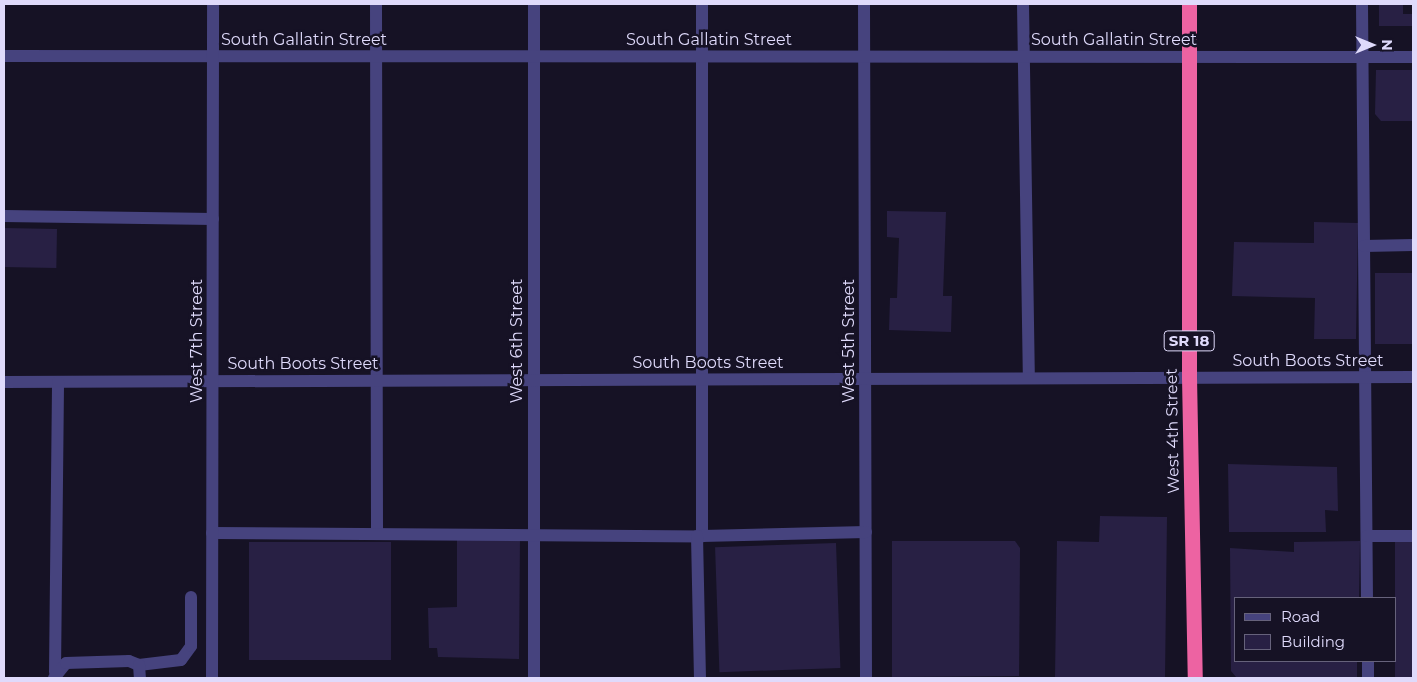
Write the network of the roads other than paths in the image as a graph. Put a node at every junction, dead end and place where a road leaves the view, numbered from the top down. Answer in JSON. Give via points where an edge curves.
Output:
{"nodes":[{"id":1,"x":213,"y":4,"type":"edge"},
{"id":2,"x":376,"y":4,"type":"edge"},
{"id":3,"x":534,"y":4,"type":"edge"},
{"id":4,"x":702,"y":4,"type":"edge"},
{"id":5,"x":864,"y":4,"type":"edge"},
{"id":6,"x":1022,"y":4,"type":"edge"},
{"id":7,"x":1189,"y":4,"type":"edge"},
{"id":8,"x":1362,"y":4,"type":"edge"},
{"id":9,"x":4,"y":56,"type":"edge"},
{"id":10,"x":213,"y":56,"type":"junction"},
{"id":11,"x":375,"y":56,"type":"junction"},
{"id":12,"x":534,"y":56,"type":"junction"},
{"id":13,"x":702,"y":56,"type":"junction"},
{"id":14,"x":864,"y":56,"type":"junction"},
{"id":15,"x":1023,"y":56,"type":"junction"},
{"id":16,"x":1188,"y":57,"type":"junction"},
{"id":17,"x":1362,"y":57,"type":"junction"},
{"id":18,"x":1413,"y":57,"type":"edge"},
{"id":19,"x":4,"y":216,"type":"edge"},
{"id":20,"x":213,"y":219,"type":"junction"},
{"id":21,"x":1413,"y":245,"type":"edge"},
{"id":22,"x":1364,"y":246,"type":"junction"},
{"id":23,"x":1365,"y":377,"type":"junction"},
{"id":24,"x":1413,"y":377,"type":"edge"},
{"id":25,"x":1029,"y":378,"type":"junction"},
{"id":26,"x":1189,"y":378,"type":"junction"},
{"id":27,"x":702,"y":379,"type":"junction"},
{"id":28,"x":865,"y":379,"type":"junction"},
{"id":29,"x":378,"y":380,"type":"junction"},
{"id":30,"x":534,"y":380,"type":"junction"},
{"id":31,"x":213,"y":381,"type":"junction"},
{"id":32,"x":4,"y":382,"type":"edge"},
{"id":33,"x":58,"y":382,"type":"junction"},
{"id":34,"x":866,"y":532,"type":"junction"},
{"id":35,"x":212,"y":533,"type":"junction"},
{"id":36,"x":377,"y":534,"type":"junction"},
{"id":37,"x":534,"y":535,"type":"junction"},
{"id":38,"x":700,"y":536,"type":"junction"},
{"id":39,"x":1367,"y":536,"type":"junction"},
{"id":40,"x":1413,"y":536,"type":"edge"},
{"id":41,"x":191,"y":597,"type":"dead end"},
{"id":42,"x":1368,"y":597,"type":"edge"},
{"id":43,"x":1368,"y":662,"type":"edge"},
{"id":44,"x":139,"y":665,"type":"junction"},
{"id":45,"x":54,"y":675,"type":"edge"},
{"id":46,"x":140,"y":678,"type":"edge"},
{"id":47,"x":212,"y":678,"type":"edge"},
{"id":48,"x":534,"y":678,"type":"edge"},
{"id":49,"x":700,"y":678,"type":"edge"},
{"id":50,"x":866,"y":678,"type":"edge"},
{"id":51,"x":1195,"y":678,"type":"edge"},
{"id":52,"x":1368,"y":678,"type":"edge"}],
"edges":[{"from":1,"to":10,"type":"street","name":"West 7th Street"},
{"from":2,"to":11,"type":"street"},
{"from":3,"to":12,"type":"street","name":"West 6th Street"},
{"from":4,"to":13,"type":"street"},
{"from":5,"to":14,"type":"street","name":"West 5th Street"},
{"from":6,"to":15,"type":"street"},
{"from":7,"to":16,"type":"highway","name":"West 4th Street","number":"SR 18"},
{"from":8,"to":17,"type":"street"},
{"from":9,"to":10,"type":"street","name":"South Gallatin Street"},
{"from":10,"to":11,"type":"street","name":"South Gallatin Street"},
{"from":10,"to":20,"type":"street","name":"West 7th Street"},
{"from":11,"to":12,"type":"street","name":"South Gallatin Street"},
{"from":11,"to":29,"type":"street"},
{"from":12,"to":13,"type":"street","name":"South Gallatin Street"},
{"from":12,"to":30,"type":"street","name":"West 6th Street"},
{"from":13,"to":14,"type":"street","name":"South Gallatin Street"},
{"from":13,"to":27,"type":"street"},
{"from":14,"to":15,"type":"street","name":"South Gallatin Street"},
{"from":14,"to":28,"type":"street","name":"West 5th Street"},
{"from":15,"to":16,"type":"street","name":"South Gallatin Street"},
{"from":15,"to":25,"type":"street"},
{"from":16,"to":17,"type":"street","name":"South Gallatin Street"},
{"from":16,"to":26,"type":"highway","name":"West 4th Street","number":"SR 18"},
{"from":17,"to":18,"type":"street","name":"South Gallatin Street"},
{"from":17,"to":22,"type":"street"},
{"from":19,"to":20,"type":"street"},
{"from":20,"to":31,"type":"street","name":"West 7th Street"},
{"from":21,"to":22,"type":"street"},
{"from":22,"to":23,"type":"street"},
{"from":23,"to":24,"type":"street","name":"South Boots Street"},
{"from":23,"to":26,"type":"street","name":"South Boots Street"},
{"from":23,"to":39,"type":"street"},
{"from":25,"to":26,"type":"street","name":"South Boots Street"},
{"from":25,"to":28,"type":"street","name":"South Boots Street"},
{"from":26,"to":51,"type":"highway","name":"West 4th Street","number":"SR 18"},
{"from":27,"to":28,"type":"street","name":"South Boots Street"},
{"from":27,"to":30,"type":"street","name":"South Boots Street"},
{"from":27,"to":38,"type":"street"},
{"from":28,"to":34,"type":"street","name":"West 5th Street"},
{"from":29,"to":30,"type":"street","name":"South Boots Street"},
{"from":29,"to":31,"type":"street","name":"South Boots Street"},
{"from":29,"to":36,"type":"street"},
{"from":30,"to":37,"type":"street","name":"West 6th Street"},
{"from":31,"to":33,"type":"street","name":"South Boots Street"},
{"from":31,"to":35,"type":"street","name":"West 7th Street"},
{"from":32,"to":33,"type":"street","name":"South Boots Street"},
{"from":33,"to":45,"type":"street"},
{"from":34,"to":38,"type":"street"},
{"from":34,"to":50,"type":"street","name":"West 5th Street"},
{"from":35,"to":36,"type":"street"},
{"from":35,"to":47,"type":"street","name":"West 7th Street"},
{"from":36,"to":37,"type":"street"},
{"from":37,"to":38,"type":"street"},
{"from":37,"to":48,"type":"street","name":"West 6th Street"},
{"from":38,"to":49,"type":"street"},
{"from":39,"to":40,"type":"street"},
{"from":39,"to":42,"type":"street"},
{"from":41,"to":44,"type":"street","via":[[191,646],[182,660]]},
{"from":43,"to":52,"type":"street"},
{"from":44,"to":45,"type":"street","via":[[130,661],[66,663]]},
{"from":44,"to":46,"type":"street"}]}
